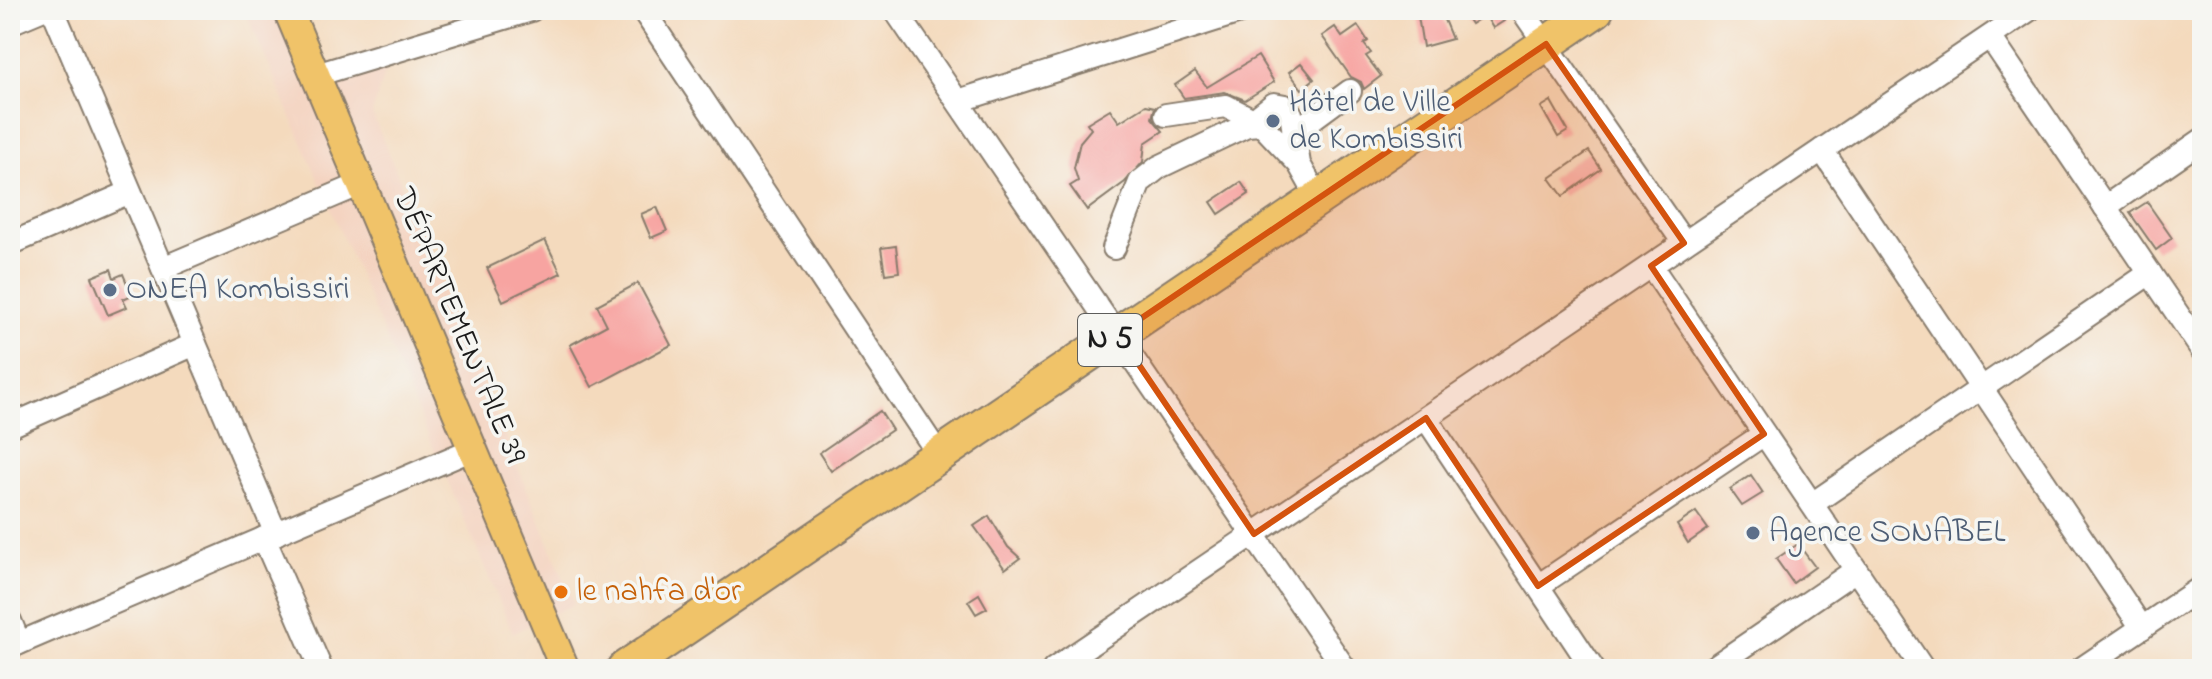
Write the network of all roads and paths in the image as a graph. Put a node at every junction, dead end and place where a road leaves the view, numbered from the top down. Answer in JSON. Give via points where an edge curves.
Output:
{"nodes":[{"id":1,"x":41,"y":10,"type":"edge"},
{"id":2,"x":53,"y":10,"type":"edge"},
{"id":3,"x":288,"y":10,"type":"edge"},
{"id":4,"x":531,"y":10,"type":"edge"},
{"id":5,"x":643,"y":10,"type":"edge"},
{"id":6,"x":895,"y":10,"type":"edge"},
{"id":7,"x":1246,"y":10,"type":"edge"},
{"id":8,"x":1522,"y":10,"type":"edge"},
{"id":9,"x":1596,"y":10,"type":"edge"},
{"id":10,"x":2029,"y":10,"type":"edge"},
{"id":11,"x":10,"y":23,"type":"edge"},
{"id":12,"x":1990,"y":37,"type":"junction"},
{"id":13,"x":1546,"y":44,"type":"junction"},
{"id":14,"x":316,"y":75,"type":"junction"},
{"id":15,"x":1350,"y":91,"type":"dead end"},
{"id":16,"x":958,"y":101,"type":"junction"},
{"id":17,"x":1166,"y":115,"type":"dead end"},
{"id":18,"x":1261,"y":124,"type":"junction"},
{"id":19,"x":1293,"y":133,"type":"junction"},
{"id":20,"x":2202,"y":140,"type":"edge"},
{"id":21,"x":1822,"y":150,"type":"junction"},
{"id":22,"x":1299,"y":164,"type":"junction"},
{"id":23,"x":361,"y":184,"type":"junction"},
{"id":24,"x":130,"y":192,"type":"junction"},
{"id":25,"x":1318,"y":198,"type":"junction"},
{"id":26,"x":2105,"y":207,"type":"junction"},
{"id":27,"x":1684,"y":243,"type":"junction"},
{"id":28,"x":10,"y":244,"type":"edge"},
{"id":29,"x":1114,"y":248,"type":"dead end"},
{"id":30,"x":1651,"y":266,"type":"junction"},
{"id":31,"x":163,"y":268,"type":"junction"},
{"id":32,"x":2150,"y":273,"type":"junction"},
{"id":33,"x":1118,"y":334,"type":"junction"},
{"id":34,"x":195,"y":344,"type":"junction"},
{"id":35,"x":2201,"y":345,"type":"edge"},
{"id":36,"x":1981,"y":388,"type":"junction"},
{"id":37,"x":1426,"y":418,"type":"junction"},
{"id":38,"x":10,"y":426,"type":"edge"},
{"id":39,"x":1764,"y":434,"type":"junction"},
{"id":40,"x":473,"y":449,"type":"junction"},
{"id":41,"x":939,"y":455,"type":"junction"},
{"id":42,"x":1812,"y":504,"type":"junction"},
{"id":43,"x":1254,"y":534,"type":"junction"},
{"id":44,"x":270,"y":536,"type":"junction"},
{"id":45,"x":1856,"y":570,"type":"junction"},
{"id":46,"x":1538,"y":586,"type":"junction"},
{"id":47,"x":2202,"y":587,"type":"edge"},
{"id":48,"x":10,"y":621,"type":"edge"},
{"id":49,"x":2142,"y":628,"type":"junction"},
{"id":50,"x":15,"y":645,"type":"edge"},
{"id":51,"x":321,"y":669,"type":"edge"},
{"id":52,"x":565,"y":669,"type":"edge"},
{"id":53,"x":624,"y":669,"type":"edge"},
{"id":54,"x":1054,"y":669,"type":"edge"},
{"id":55,"x":1345,"y":669,"type":"edge"},
{"id":56,"x":1593,"y":669,"type":"edge"},
{"id":57,"x":1711,"y":669,"type":"edge"},
{"id":58,"x":1923,"y":669,"type":"edge"},
{"id":59,"x":2081,"y":669,"type":"edge"}],
"edges":[{"from":1,"to":11,"type":"street"},
{"from":2,"to":24,"type":"street"},
{"from":3,"to":14,"type":"main road","name":"DÉPARTEMENTALE 39"},
{"from":4,"to":14,"type":"street"},
{"from":5,"to":41,"type":"street"},
{"from":6,"to":16,"type":"street"},
{"from":7,"to":16,"type":"street"},
{"from":8,"to":13,"type":"street"},
{"from":9,"to":13,"type":"highway","number":"N 5"},
{"from":10,"to":12,"type":"street"},
{"from":12,"to":21,"type":"street"},
{"from":12,"to":26,"type":"street"},
{"from":13,"to":25,"type":"highway","number":"N 5"},
{"from":13,"to":27,"type":"street"},
{"from":14,"to":23,"type":"main road","name":"DÉPARTEMENTALE 39"},
{"from":15,"to":19,"type":"street"},
{"from":16,"to":33,"type":"street"},
{"from":17,"to":18,"type":"street","via":[[1226,106]]},
{"from":18,"to":19,"type":"street","via":[[1260,115],[1274,104],[1285,106]]},
{"from":18,"to":22,"type":"street"},
{"from":18,"to":29,"type":"street","via":[[1247,125],[1159,167],[1140,182]]},
{"from":19,"to":22,"type":"street"},
{"from":20,"to":26,"type":"street"},
{"from":21,"to":27,"type":"street"},
{"from":21,"to":36,"type":"street"},
{"from":22,"to":25,"type":"street"},
{"from":23,"to":31,"type":"street"},
{"from":23,"to":40,"type":"main road","name":"DÉPARTEMENTALE 39"},
{"from":24,"to":28,"type":"street"},
{"from":24,"to":31,"type":"street"},
{"from":25,"to":33,"type":"highway","number":"N 5"},
{"from":26,"to":32,"type":"street"},
{"from":27,"to":30,"type":"street"},
{"from":30,"to":37,"type":"street"},
{"from":30,"to":39,"type":"street"},
{"from":31,"to":34,"type":"street"},
{"from":32,"to":35,"type":"street"},
{"from":32,"to":36,"type":"street"},
{"from":33,"to":41,"type":"highway","number":"N 5"},
{"from":33,"to":43,"type":"street"},
{"from":34,"to":38,"type":"street"},
{"from":34,"to":44,"type":"street"},
{"from":36,"to":42,"type":"street"},
{"from":36,"to":49,"type":"street"},
{"from":37,"to":43,"type":"street"},
{"from":37,"to":46,"type":"street"},
{"from":39,"to":42,"type":"street"},
{"from":39,"to":46,"type":"street"},
{"from":40,"to":44,"type":"street"},
{"from":40,"to":52,"type":"main road","name":"DÉPARTEMENTALE 39"},
{"from":41,"to":53,"type":"highway","number":"N 5"},
{"from":42,"to":45,"type":"street"},
{"from":43,"to":54,"type":"street"},
{"from":43,"to":55,"type":"street"},
{"from":44,"to":50,"type":"street"},
{"from":44,"to":51,"type":"street"},
{"from":45,"to":57,"type":"street"},
{"from":45,"to":58,"type":"street"},
{"from":46,"to":56,"type":"street"},
{"from":47,"to":49,"type":"street"},
{"from":48,"to":50,"type":"street"},
{"from":49,"to":59,"type":"street"}]}
